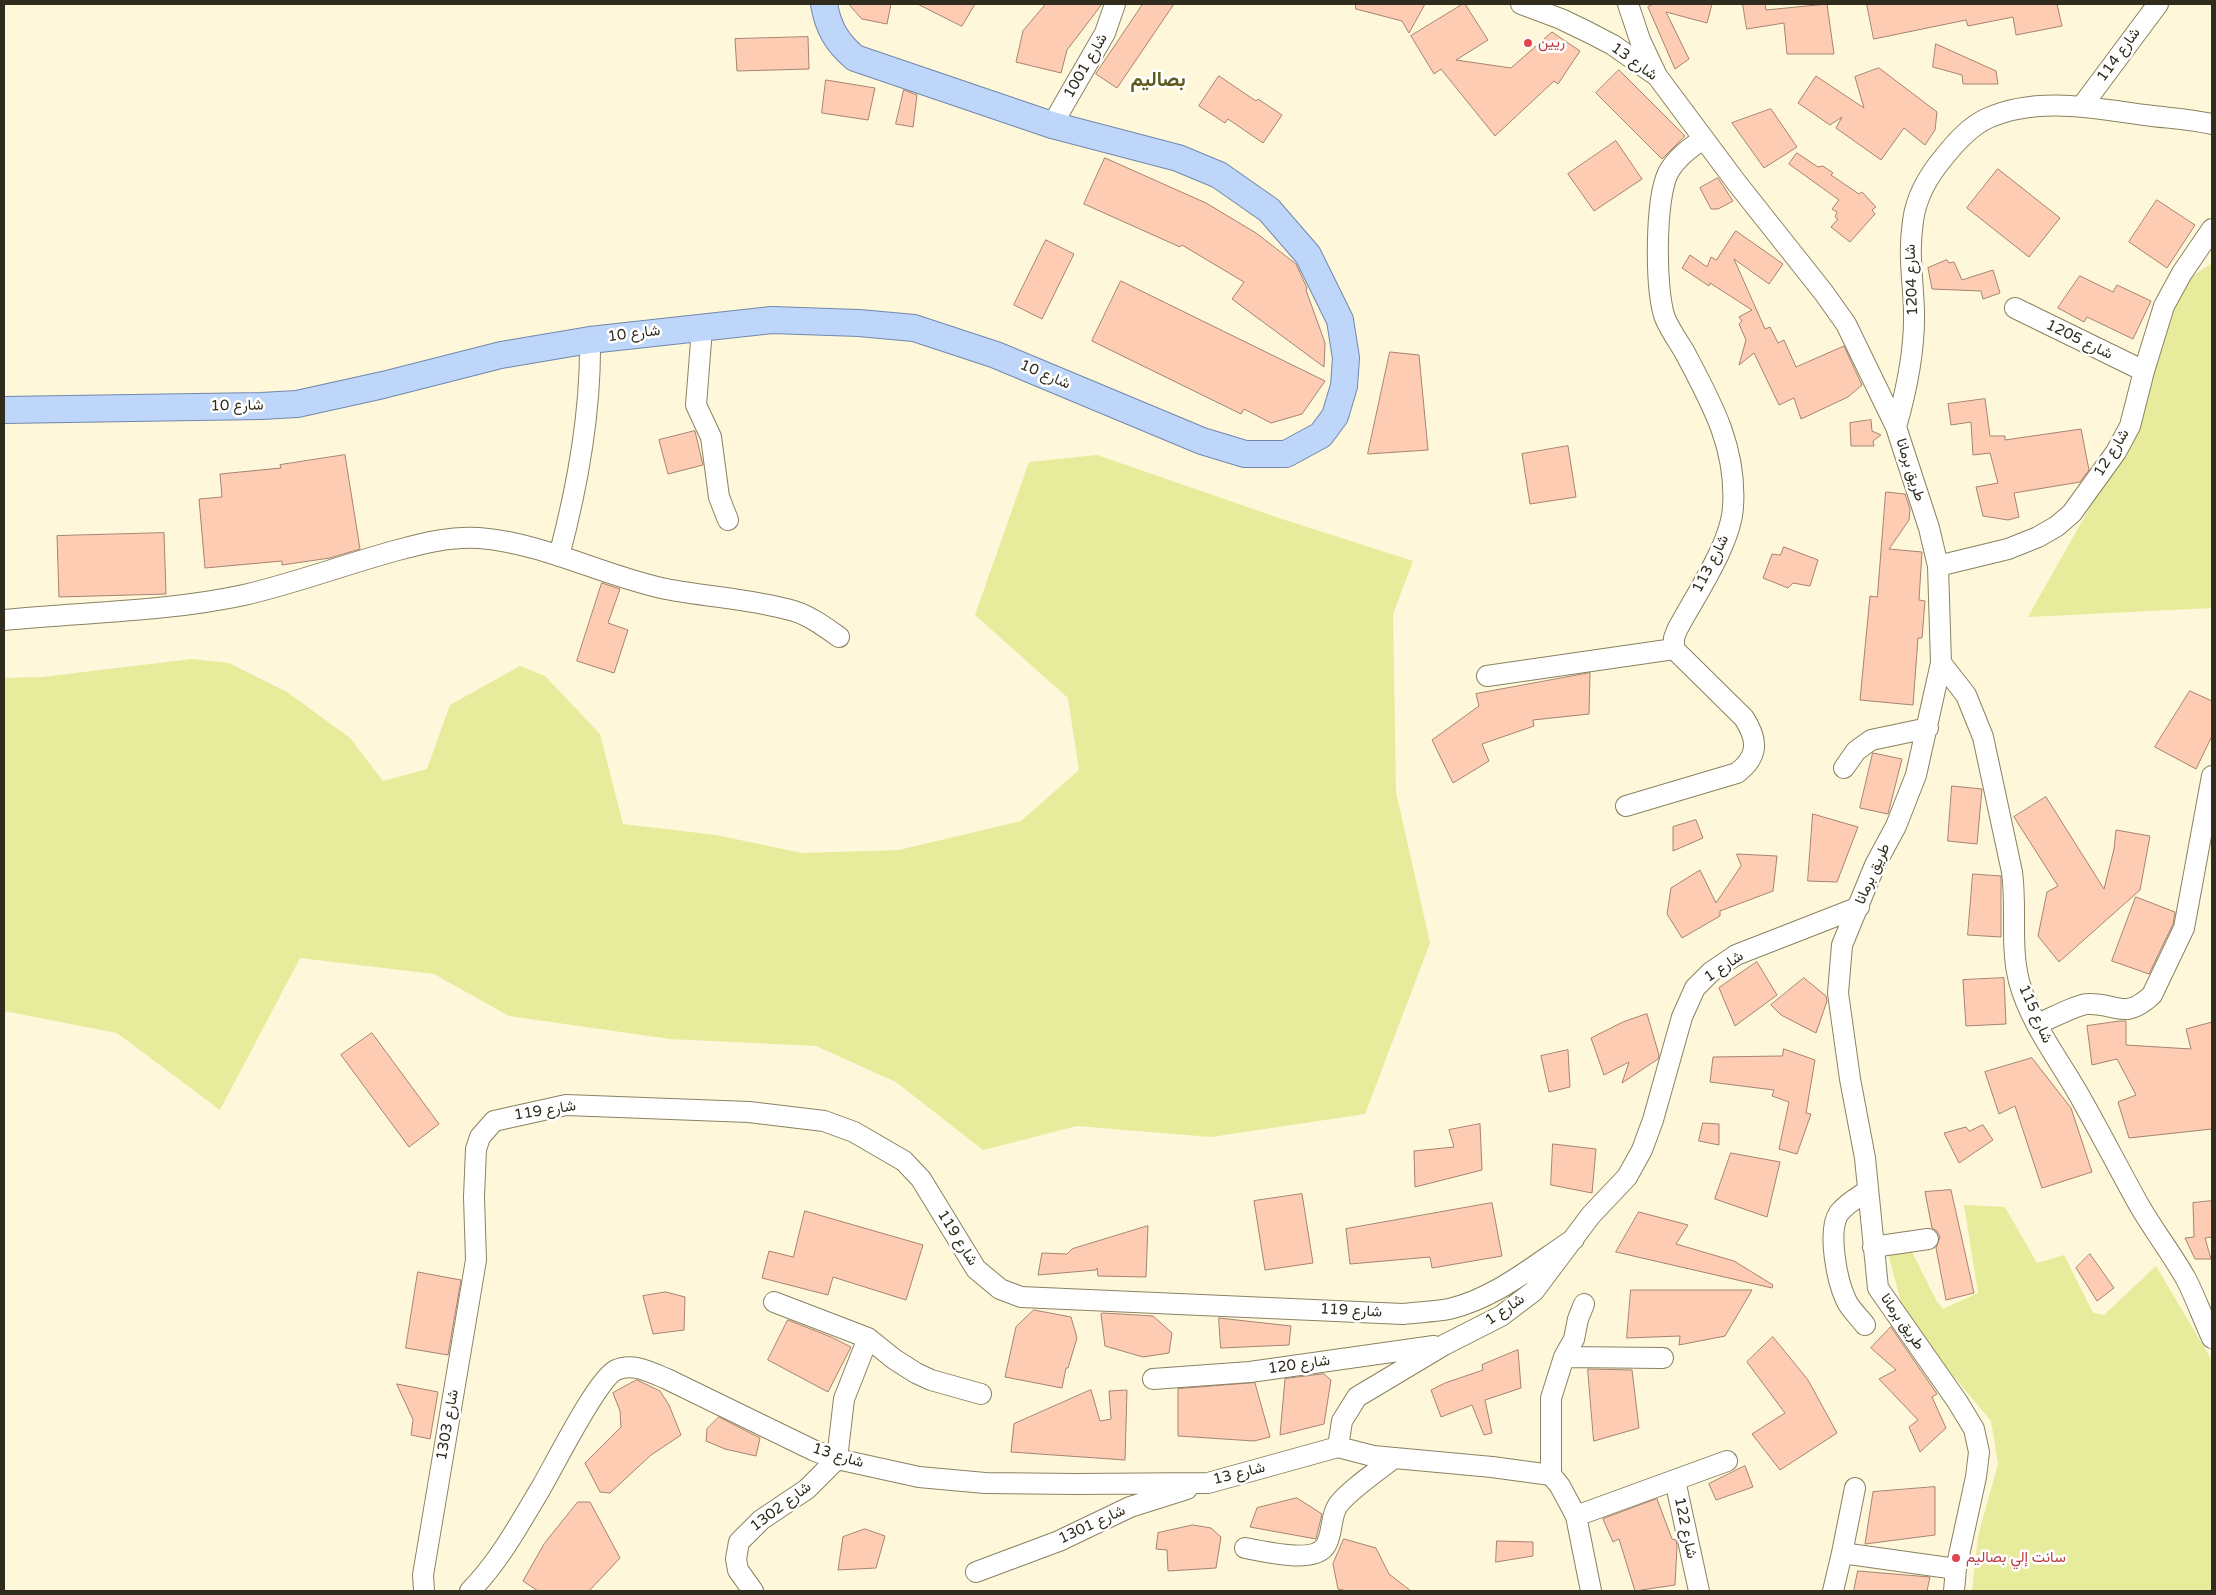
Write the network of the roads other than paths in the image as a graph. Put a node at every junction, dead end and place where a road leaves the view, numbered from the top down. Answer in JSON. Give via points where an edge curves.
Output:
{"nodes":[{"id":1,"x":824,"y":4,"type":"edge"},
{"id":2,"x":1115,"y":4,"type":"edge"},
{"id":3,"x":1521,"y":4,"type":"edge"},
{"id":4,"x":1628,"y":4,"type":"edge"},
{"id":5,"x":2158,"y":4,"type":"edge"},
{"id":6,"x":1657,"y":76,"type":"junction"},
{"id":7,"x":2082,"y":106,"type":"junction"},
{"id":8,"x":2208,"y":120,"type":"edge"},
{"id":9,"x":1052,"y":126,"type":"junction"},
{"id":10,"x":1703,"y":139,"type":"junction"},
{"id":11,"x":1736,"y":182,"type":"joint"},
{"id":12,"x":2212,"y":229,"type":"edge"},
{"id":13,"x":2015,"y":308,"type":"dead end"},
{"id":14,"x":702,"y":329,"type":"junction"},
{"id":15,"x":590,"y":340,"type":"junction"},
{"id":16,"x":2144,"y":371,"type":"junction"},
{"id":17,"x":4,"y":410,"type":"edge"},
{"id":18,"x":1896,"y":427,"type":"junction"},
{"id":19,"x":728,"y":520,"type":"dead end"},
{"id":20,"x":559,"y":556,"type":"junction"},
{"id":21,"x":1938,"y":566,"type":"junction"},
{"id":22,"x":4,"y":620,"type":"edge"},
{"id":23,"x":839,"y":637,"type":"dead end"},
{"id":24,"x":1674,"y":649,"type":"junction"},
{"id":25,"x":1941,"y":663,"type":"junction"},
{"id":26,"x":1487,"y":676,"type":"dead end"},
{"id":27,"x":1928,"y":728,"type":"junction"},
{"id":28,"x":1844,"y":768,"type":"dead end"},
{"id":29,"x":2212,"y":776,"type":"edge"},
{"id":30,"x":1626,"y":806,"type":"dead end"},
{"id":31,"x":1859,"y":906,"type":"junction"},
{"id":32,"x":2037,"y":1024,"type":"junction"},
{"id":33,"x":1867,"y":1191,"type":"junction"},
{"id":34,"x":1574,"y":1239,"type":"junction"},
{"id":35,"x":1928,"y":1239,"type":"dead end"},
{"id":36,"x":1873,"y":1247,"type":"junction"},
{"id":37,"x":476,"y":1260,"type":"joint"},
{"id":38,"x":774,"y":1302,"type":"dead end"},
{"id":39,"x":1584,"y":1304,"type":"dead end"},
{"id":40,"x":1864,"y":1325,"type":"dead end"},
{"id":41,"x":868,"y":1338,"type":"junction"},
{"id":42,"x":2212,"y":1338,"type":"edge"},
{"id":43,"x":1444,"y":1345,"type":"junction"},
{"id":44,"x":1564,"y":1357,"type":"junction"},
{"id":45,"x":1663,"y":1358,"type":"dead end"},
{"id":46,"x":1153,"y":1378,"type":"dead end"},
{"id":47,"x":981,"y":1394,"type":"dead end"},
{"id":48,"x":1338,"y":1447,"type":"junction"},
{"id":49,"x":1394,"y":1458,"type":"junction"},
{"id":50,"x":837,"y":1459,"type":"junction"},
{"id":51,"x":1727,"y":1461,"type":"dead end"},
{"id":52,"x":1551,"y":1475,"type":"junction"},
{"id":53,"x":1675,"y":1480,"type":"junction"},
{"id":54,"x":1208,"y":1482,"type":"junction"},
{"id":55,"x":1855,"y":1488,"type":"dead end"},
{"id":56,"x":1576,"y":1516,"type":"junction"},
{"id":57,"x":1245,"y":1548,"type":"dead end"},
{"id":58,"x":1842,"y":1553,"type":"junction"},
{"id":59,"x":1956,"y":1569,"type":"junction"},
{"id":60,"x":976,"y":1572,"type":"dead end"},
{"id":61,"x":424,"y":1591,"type":"edge"},
{"id":62,"x":470,"y":1591,"type":"edge"},
{"id":63,"x":753,"y":1591,"type":"edge"},
{"id":64,"x":1591,"y":1591,"type":"edge"},
{"id":65,"x":1699,"y":1591,"type":"edge"},
{"id":66,"x":1833,"y":1591,"type":"edge"},
{"id":67,"x":1954,"y":1591,"type":"edge"}],
"edges":[{"from":1,"to":9,"type":"main road","name":"شارع 10","via":[[831,31],[855,58]]},
{"from":2,"to":9,"type":"street","name":"شارع 1001","via":[[1105,33]]},
{"from":3,"to":6,"type":"street","name":"شارع 13","via":[[1561,19],[1613,45]]},
{"from":4,"to":6,"type":"street"},
{"from":5,"to":7,"type":"street","name":"شارع 114"},
{"from":6,"to":10,"type":"street","name":"شارع 13"},
{"from":7,"to":8,"type":"street","name":"شارع 1204"},
{"from":7,"to":18,"type":"street","name":"شارع 1204","via":[[2038,106],[1988,118],[1955,143],[1926,183],[1913,219],[1910,268],[1914,311],[1912,354]]},
{"from":9,"to":14,"type":"main road","name":"شارع 10","via":[[1178,158],[1219,175],[1269,210],[1308,255],[1340,320],[1346,358],[1344,386],[1335,416],[1321,435],[1286,454],[1245,454],[1202,441],[996,355],[914,328],[772,320]]},
{"from":10,"to":11,"type":"street","name":"شارع 13"},
{"from":10,"to":24,"type":"street","name":"شارع 113","via":[[1683,153],[1668,173],[1660,207],[1657,244],[1665,318],[1724,432],[1734,482],[1733,509],[1728,535],[1677,630]]},
{"from":11,"to":18,"type":"street","name":"طريق برمانا","via":[[1846,324]]},
{"from":12,"to":16,"type":"street","name":"شارع 12","via":[[2172,289]]},
{"from":13,"to":16,"type":"street","name":"شارع 1205"},
{"from":14,"to":15,"type":"main road","name":"شارع 10"},
{"from":14,"to":19,"type":"street","via":[[696,405],[711,437],[719,497]]},
{"from":15,"to":17,"type":"main road","name":"شارع 10","via":[[501,355],[297,404]]},
{"from":15,"to":20,"type":"street","via":[[585,431],[574,498]]},
{"from":16,"to":21,"type":"street","name":"شارع 12","via":[[2130,426],[2116,452],[2072,513],[2058,526],[2008,549]]},
{"from":18,"to":21,"type":"street","name":"طريق برمانا"},
{"from":20,"to":22,"type":"street","via":[[524,545],[477,538],[434,541],[246,594],[189,606]]},
{"from":20,"to":23,"type":"street","via":[[608,574],[666,589],[796,611],[824,625]]},
{"from":21,"to":25,"type":"street","name":"طريق برمانا"},
{"from":24,"to":26,"type":"street"},
{"from":24,"to":30,"type":"street","via":[[1744,718],[1753,732],[1754,751],[1746,766],[1737,773]]},
{"from":25,"to":27,"type":"street","name":"طريق برمانا"},
{"from":25,"to":32,"type":"street","name":"شارع 115","via":[[1966,696],[1983,737],[2015,892],[2015,960],[2027,1006]]},
{"from":27,"to":28,"type":"street","via":[[1871,740],[1856,751]]},
{"from":27,"to":31,"type":"street","name":"طريق برمانا","via":[[1916,775]]},
{"from":29,"to":32,"type":"street","via":[[2184,928],[2152,995],[2127,1011],[2086,1004]]},
{"from":31,"to":33,"type":"street","name":"طريق برمانا","via":[[1842,945],[1838,993],[1865,1158]]},
{"from":31,"to":34,"type":"street","name":"شارع 1","via":[[1736,955],[1695,988],[1682,1017],[1642,1150],[1627,1177],[1591,1215]]},
{"from":32,"to":42,"type":"street","name":"شارع 115","via":[[2107,1143],[2139,1205],[2187,1280]]},
{"from":33,"to":36,"type":"street","name":"طريق برمانا"},
{"from":33,"to":40,"type":"street","via":[[1840,1212],[1833,1237],[1838,1274],[1846,1300]]},
{"from":34,"to":37,"type":"street","name":"شارع 119","via":[[1511,1282],[1478,1299],[1449,1309],[1403,1314],[1021,1297],[1000,1289],[976,1269],[921,1179],[904,1161],[854,1132],[824,1121],[748,1112],[566,1105],[494,1121],[480,1137],[476,1149],[474,1188]]},
{"from":34,"to":43,"type":"street","name":"شارع 1","via":[[1534,1291],[1501,1316]]},
{"from":35,"to":36,"type":"street"},
{"from":36,"to":59,"type":"street","name":"طريق برمانا","via":[[1878,1288],[1974,1429],[1979,1452],[1976,1477]]},
{"from":37,"to":61,"type":"street","name":"شارع 1303","via":[[423,1575]]},
{"from":38,"to":41,"type":"street"},
{"from":39,"to":44,"type":"street","via":[[1574,1338]]},
{"from":41,"to":47,"type":"street","via":[[916,1373]]},
{"from":41,"to":50,"type":"street","via":[[844,1399]]},
{"from":43,"to":46,"type":"street","name":"شارع 120","via":[[1250,1372]]},
{"from":43,"to":48,"type":"street","name":"شارع 1","via":[[1357,1397],[1342,1421]]},
{"from":44,"to":45,"type":"street"},
{"from":44,"to":52,"type":"street","via":[[1551,1398]]},
{"from":48,"to":49,"type":"street"},
{"from":48,"to":54,"type":"street","name":"شارع 13"},
{"from":49,"to":52,"type":"street"},
{"from":49,"to":57,"type":"street","via":[[1338,1505],[1326,1545],[1321,1550],[1314,1554],[1290,1556]]},
{"from":50,"to":54,"type":"street","name":"شارع 13","via":[[919,1477],[985,1483]]},
{"from":50,"to":62,"type":"street","name":"شارع 13","via":[[652,1373],[628,1367],[615,1370],[592,1400],[497,1558]]},
{"from":50,"to":63,"type":"street","name":"شارع 1302","via":[[807,1489],[761,1520],[739,1542],[738,1570]]},
{"from":51,"to":53,"type":"street"},
{"from":52,"to":56,"type":"street"},
{"from":53,"to":56,"type":"street","name":"شارع 122"},
{"from":53,"to":65,"type":"street","name":"شارع 122"},
{"from":54,"to":60,"type":"street","name":"شارع 1301","via":[[1130,1507],[1059,1541]]},
{"from":55,"to":58,"type":"street"},
{"from":56,"to":64,"type":"street"},
{"from":58,"to":59,"type":"street"},
{"from":58,"to":66,"type":"street"},
{"from":59,"to":67,"type":"street","name":"طريق برمانا"}]}
